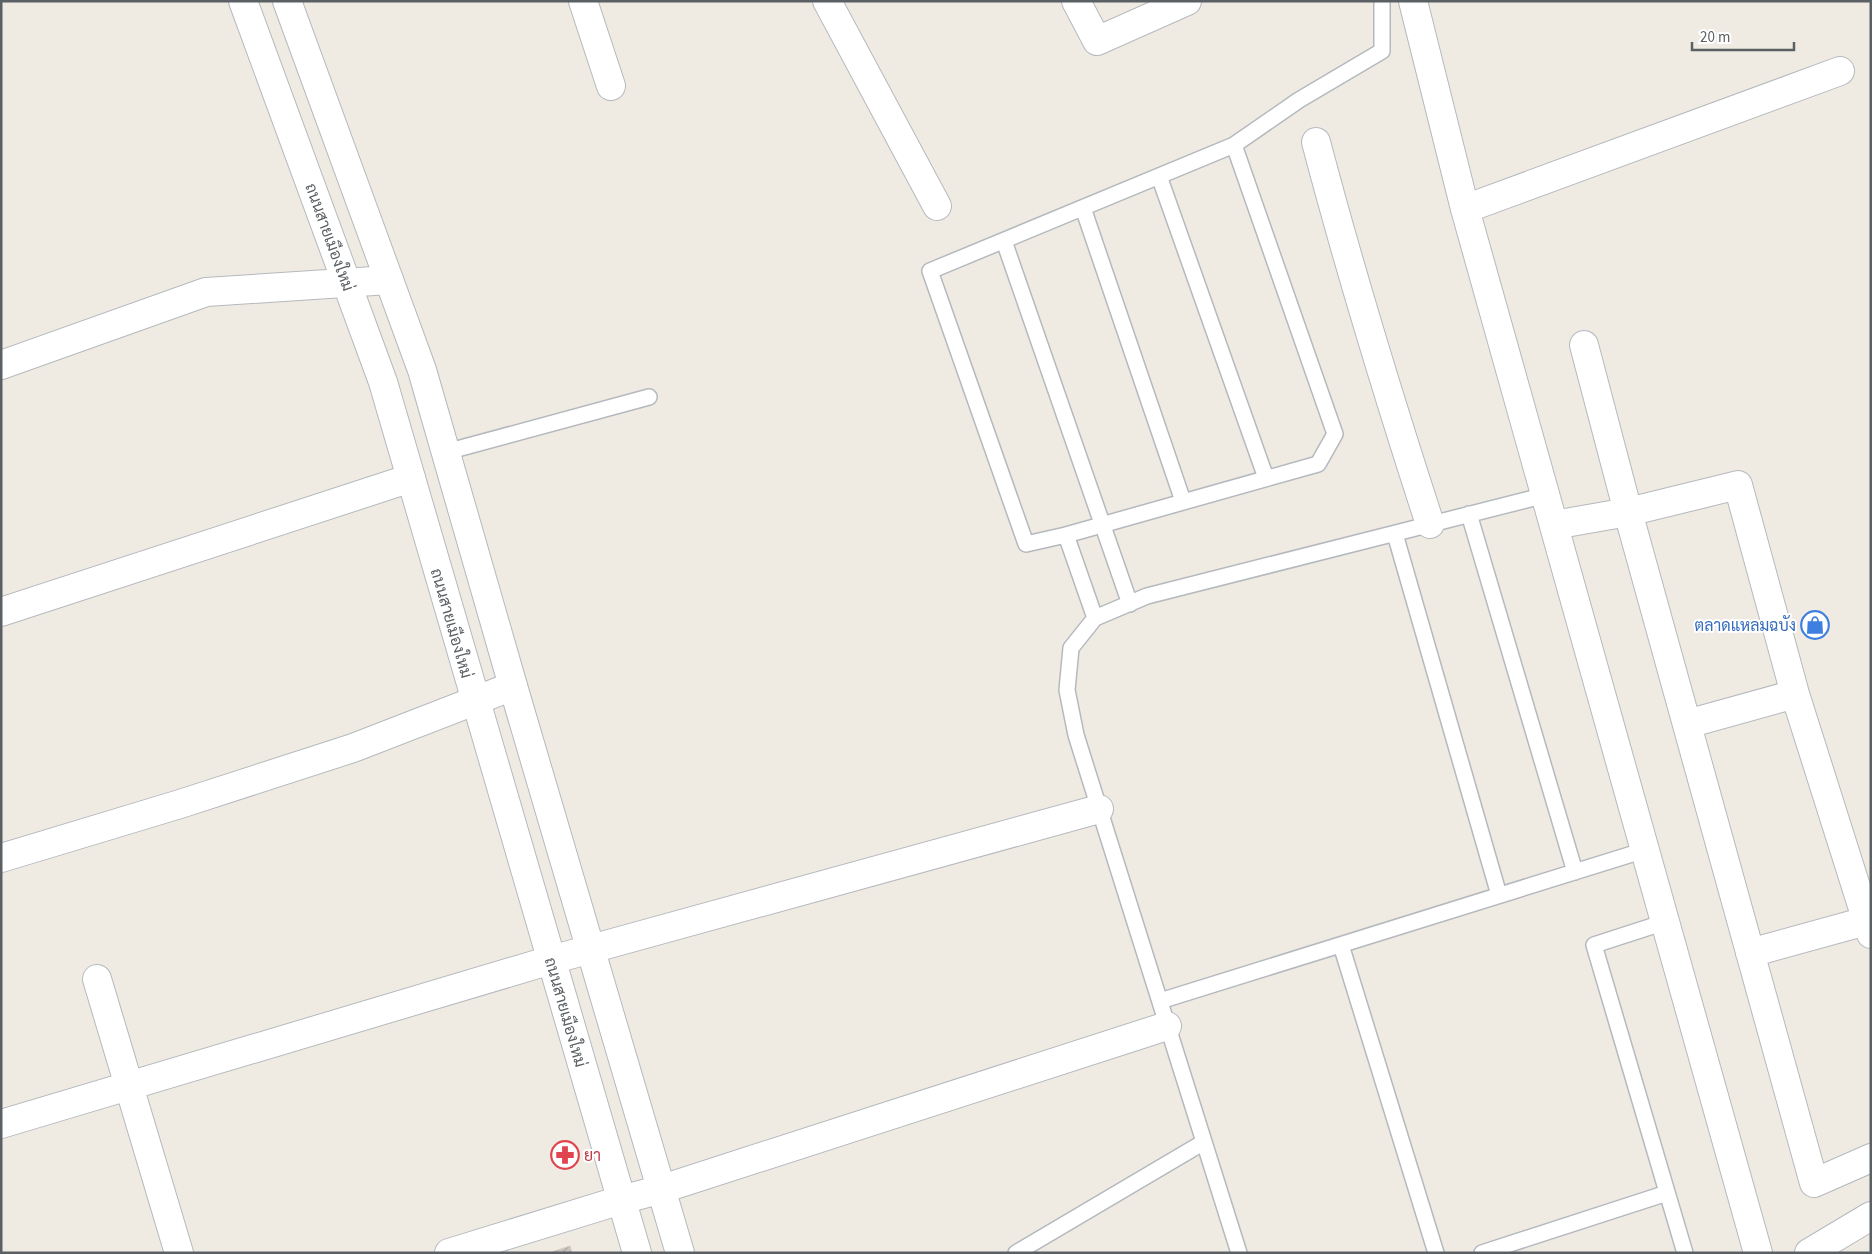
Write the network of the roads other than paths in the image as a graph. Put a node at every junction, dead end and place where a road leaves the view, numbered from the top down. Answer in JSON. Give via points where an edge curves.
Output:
{"nodes":[{"id":1,"x":243,"y":1,"type":"edge"},
{"id":2,"x":287,"y":1,"type":"edge"},
{"id":3,"x":583,"y":1,"type":"edge"},
{"id":4,"x":827,"y":1,"type":"edge"},
{"id":5,"x":1076,"y":1,"type":"edge"},
{"id":6,"x":1187,"y":1,"type":"edge"},
{"id":7,"x":1382,"y":1,"type":"edge"},
{"id":8,"x":1413,"y":1,"type":"edge"},
{"id":9,"x":1840,"y":71,"type":"dead end"},
{"id":10,"x":611,"y":86,"type":"dead end"},
{"id":11,"x":1316,"y":142,"type":"dead end"},
{"id":12,"x":1234,"y":145,"type":"junction"},
{"id":13,"x":1159,"y":176,"type":"junction"},
{"id":14,"x":937,"y":206,"type":"dead end"},
{"id":15,"x":1082,"y":208,"type":"junction"},
{"id":16,"x":1465,"y":209,"type":"junction"},
{"id":17,"x":1004,"y":241,"type":"junction"},
{"id":18,"x":389,"y":280,"type":"junction"},
{"id":19,"x":347,"y":284,"type":"junction"},
{"id":20,"x":1584,"y":345,"type":"dead end"},
{"id":21,"x":1,"y":365,"type":"edge"},
{"id":22,"x":649,"y":397,"type":"dead end"},
{"id":23,"x":446,"y":452,"type":"junction"},
{"id":24,"x":411,"y":478,"type":"junction"},
{"id":25,"x":1266,"y":478,"type":"junction"},
{"id":26,"x":1546,"y":495,"type":"junction"},
{"id":27,"x":1183,"y":501,"type":"junction"},
{"id":28,"x":1628,"y":512,"type":"junction"},
{"id":29,"x":1469,"y":514,"type":"junction"},
{"id":30,"x":1103,"y":523,"type":"junction"},
{"id":31,"x":1430,"y":524,"type":"junction"},
{"id":32,"x":1554,"y":525,"type":"junction"},
{"id":33,"x":1394,"y":534,"type":"junction"},
{"id":34,"x":1066,"y":535,"type":"junction"},
{"id":35,"x":1130,"y":604,"type":"junction"},
{"id":36,"x":1,"y":612,"type":"edge"},
{"id":37,"x":1095,"y":618,"type":"junction"},
{"id":38,"x":513,"y":686,"type":"junction"},
{"id":39,"x":1795,"y":694,"type":"junction"},
{"id":40,"x":475,"y":701,"type":"junction"},
{"id":41,"x":1687,"y":724,"type":"junction"},
{"id":42,"x":1099,"y":808,"type":"junction"},
{"id":43,"x":1645,"y":850,"type":"junction"},
{"id":44,"x":1,"y":858,"type":"edge"},
{"id":45,"x":1575,"y":872,"type":"junction"},
{"id":46,"x":1499,"y":895,"type":"junction"},
{"id":47,"x":1665,"y":922,"type":"junction"},
{"id":48,"x":1868,"y":928,"type":"edge"},
{"id":49,"x":1341,"y":945,"type":"junction"},
{"id":50,"x":590,"y":949,"type":"junction"},
{"id":51,"x":1750,"y":953,"type":"junction"},
{"id":52,"x":551,"y":960,"type":"junction"},
{"id":53,"x":97,"y":979,"type":"dead end"},
{"id":54,"x":1163,"y":1014,"type":"junction"},
{"id":55,"x":129,"y":1085,"type":"junction"},
{"id":56,"x":1,"y":1124,"type":"edge"},
{"id":57,"x":1204,"y":1142,"type":"junction"},
{"id":58,"x":1871,"y":1158,"type":"edge"},
{"id":59,"x":662,"y":1189,"type":"junction"},
{"id":60,"x":1667,"y":1193,"type":"junction"},
{"id":61,"x":621,"y":1200,"type":"junction"},
{"id":62,"x":1871,"y":1216,"type":"edge"},
{"id":63,"x":179,"y":1253,"type":"edge"},
{"id":64,"x":449,"y":1253,"type":"edge"},
{"id":65,"x":637,"y":1253,"type":"edge"},
{"id":66,"x":680,"y":1253,"type":"edge"},
{"id":67,"x":1016,"y":1253,"type":"edge"},
{"id":68,"x":1239,"y":1253,"type":"edge"},
{"id":69,"x":1436,"y":1253,"type":"edge"},
{"id":70,"x":1482,"y":1253,"type":"edge"},
{"id":71,"x":1685,"y":1253,"type":"edge"},
{"id":72,"x":1758,"y":1253,"type":"edge"},
{"id":73,"x":1809,"y":1253,"type":"edge"}],
"edges":[{"from":1,"to":19,"type":"street","name":"ถนนสายเมืองใหม่"},
{"from":2,"to":18,"type":"street"},
{"from":3,"to":10,"type":"street"},
{"from":4,"to":14,"type":"street"},
{"from":5,"to":6,"type":"street","via":[[1097,40]]},
{"from":7,"to":12,"type":"lane","via":[[1382,51],[1298,100]]},
{"from":8,"to":16,"type":"street"},
{"from":9,"to":16,"type":"street"},
{"from":11,"to":31,"type":"street","via":[[1380,370]]},
{"from":12,"to":13,"type":"lane"},
{"from":12,"to":25,"type":"lane","via":[[1335,434],[1318,464]]},
{"from":13,"to":15,"type":"lane"},
{"from":13,"to":25,"type":"lane"},
{"from":15,"to":17,"type":"lane"},
{"from":15,"to":27,"type":"lane"},
{"from":16,"to":26,"type":"street"},
{"from":17,"to":30,"type":"lane"},
{"from":17,"to":34,"type":"lane","via":[[930,271],[1026,544]]},
{"from":18,"to":19,"type":"street"},
{"from":18,"to":23,"type":"street","via":[[422,370]]},
{"from":19,"to":21,"type":"street","via":[[206,292]]},
{"from":19,"to":24,"type":"street","name":"ถนนสายเมืองใหม่","via":[[383,382]]},
{"from":20,"to":28,"type":"street"},
{"from":22,"to":23,"type":"lane"},
{"from":23,"to":38,"type":"street"},
{"from":24,"to":36,"type":"street"},
{"from":24,"to":40,"type":"street","name":"ถนนสายเมืองใหม่"},
{"from":25,"to":27,"type":"lane"},
{"from":26,"to":29,"type":"lane"},
{"from":26,"to":32,"type":"street"},
{"from":27,"to":30,"type":"lane"},
{"from":28,"to":32,"type":"street"},
{"from":28,"to":39,"type":"street","via":[[1738,485]]},
{"from":28,"to":41,"type":"street"},
{"from":29,"to":31,"type":"lane"},
{"from":29,"to":45,"type":"lane"},
{"from":30,"to":34,"type":"lane"},
{"from":30,"to":35,"type":"lane"},
{"from":31,"to":33,"type":"lane"},
{"from":32,"to":43,"type":"street"},
{"from":33,"to":35,"type":"lane","via":[[1147,596]]},
{"from":33,"to":46,"type":"lane"},
{"from":34,"to":37,"type":"lane"},
{"from":35,"to":37,"type":"lane"},
{"from":37,"to":42,"type":"lane","via":[[1071,648],[1067,690],[1076,735]]},
{"from":38,"to":40,"type":"street"},
{"from":38,"to":50,"type":"street"},
{"from":39,"to":41,"type":"street"},
{"from":39,"to":48,"type":"street"},
{"from":40,"to":44,"type":"street","via":[[353,748]]},
{"from":40,"to":52,"type":"street","name":"ถนนสายเมืองใหม่"},
{"from":41,"to":51,"type":"street"},
{"from":42,"to":50,"type":"street"},
{"from":42,"to":54,"type":"lane"},
{"from":43,"to":45,"type":"lane"},
{"from":43,"to":47,"type":"street"},
{"from":45,"to":46,"type":"lane"},
{"from":46,"to":49,"type":"lane"},
{"from":47,"to":60,"type":"lane","via":[[1594,945]]},
{"from":47,"to":72,"type":"street"},
{"from":48,"to":51,"type":"street"},
{"from":49,"to":54,"type":"lane"},
{"from":49,"to":69,"type":"lane"},
{"from":50,"to":52,"type":"street"},
{"from":50,"to":59,"type":"street"},
{"from":51,"to":58,"type":"street","via":[[1814,1183]]},
{"from":52,"to":55,"type":"street"},
{"from":52,"to":61,"type":"street","name":"ถนนสายเมืองใหม่"},
{"from":53,"to":55,"type":"street"},
{"from":54,"to":57,"type":"lane"},
{"from":54,"to":59,"type":"street"},
{"from":55,"to":56,"type":"street"},
{"from":55,"to":63,"type":"street"},
{"from":57,"to":67,"type":"lane"},
{"from":57,"to":68,"type":"lane"},
{"from":59,"to":61,"type":"street"},
{"from":59,"to":66,"type":"street"},
{"from":60,"to":70,"type":"lane"},
{"from":60,"to":71,"type":"lane"},
{"from":61,"to":64,"type":"street"},
{"from":61,"to":65,"type":"street","name":"ถนนสายเมืองใหม่"},
{"from":62,"to":73,"type":"street"}]}
